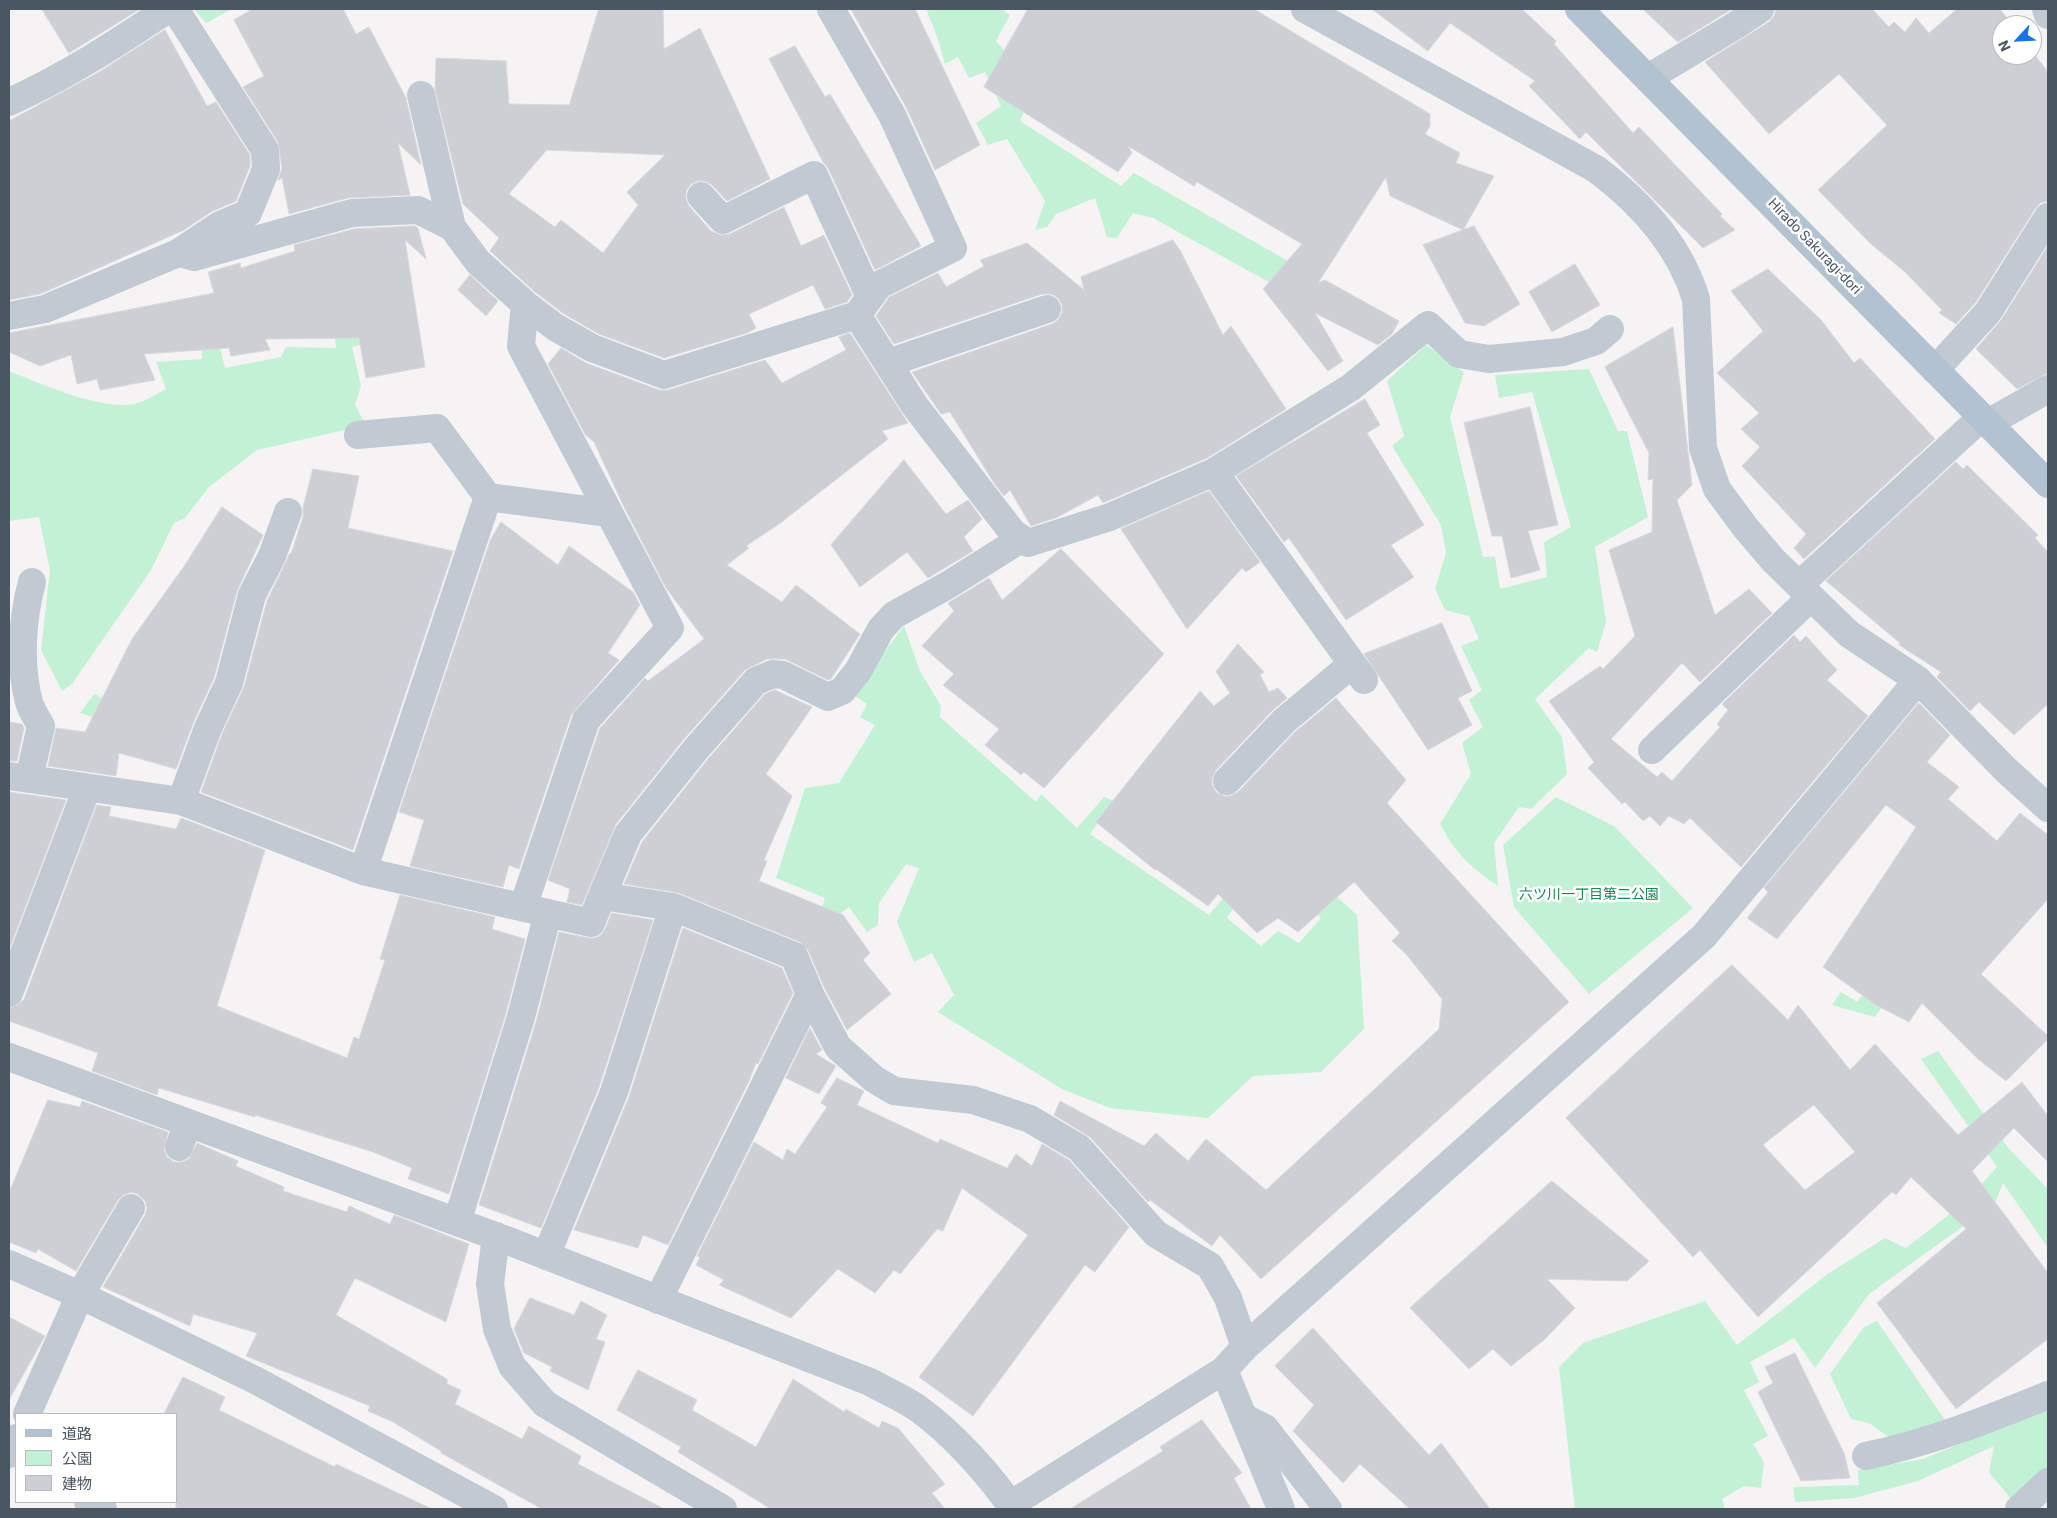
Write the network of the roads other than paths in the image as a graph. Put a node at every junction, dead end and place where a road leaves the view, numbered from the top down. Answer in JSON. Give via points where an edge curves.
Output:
{"nodes":[{"id":1,"x":168,"y":9,"type":"edge"},
{"id":2,"x":175,"y":9,"type":"edge"},
{"id":3,"x":831,"y":9,"type":"edge"},
{"id":4,"x":1305,"y":9,"type":"edge"},
{"id":5,"x":1579,"y":9,"type":"edge"},
{"id":6,"x":1760,"y":9,"type":"edge"},
{"id":7,"x":2046,"y":9,"type":"edge"},
{"id":8,"x":2048,"y":15,"type":"edge"},
{"id":9,"x":1648,"y":78,"type":"junction"},
{"id":10,"x":421,"y":95,"type":"dead end"},
{"id":11,"x":9,"y":102,"type":"edge"},
{"id":12,"x":701,"y":196,"type":"dead end"},
{"id":13,"x":2048,"y":217,"type":"edge"},
{"id":14,"x":452,"y":227,"type":"junction"},
{"id":15,"x":178,"y":253,"type":"junction"},
{"id":16,"x":525,"y":304,"type":"junction"},
{"id":17,"x":864,"y":306,"type":"junction"},
{"id":18,"x":1047,"y":309,"type":"dead end"},
{"id":19,"x":9,"y":316,"type":"edge"},
{"id":20,"x":1610,"y":330,"type":"dead end"},
{"id":21,"x":888,"y":363,"type":"junction"},
{"id":22,"x":1935,"y":370,"type":"junction"},
{"id":23,"x":2048,"y":389,"type":"edge"},
{"id":24,"x":1985,"y":420,"type":"junction"},
{"id":25,"x":358,"y":435,"type":"dead end"},
{"id":26,"x":1214,"y":472,"type":"junction"},
{"id":27,"x":2048,"y":484,"type":"edge"},
{"id":28,"x":488,"y":497,"type":"junction"},
{"id":29,"x":288,"y":512,"type":"dead end"},
{"id":30,"x":609,"y":512,"type":"junction"},
{"id":31,"x":1021,"y":539,"type":"junction"},
{"id":32,"x":32,"y":582,"type":"dead end"},
{"id":33,"x":1805,"y":591,"type":"junction"},
{"id":34,"x":1918,"y":680,"type":"junction"},
{"id":35,"x":1652,"y":750,"type":"dead end"},
{"id":36,"x":19,"y":778,"type":"edge"},
{"id":37,"x":1227,"y":781,"type":"dead end"},
{"id":38,"x":87,"y":788,"type":"junction"},
{"id":39,"x":181,"y":801,"type":"junction"},
{"id":40,"x":2048,"y":808,"type":"edge"},
{"id":41,"x":363,"y":871,"type":"junction"},
{"id":42,"x":602,"y":896,"type":"junction"},
{"id":43,"x":673,"y":908,"type":"junction"},
{"id":44,"x":536,"y":910,"type":"junction"},
{"id":45,"x":9,"y":993,"type":"edge"},
{"id":46,"x":810,"y":994,"type":"junction"},
{"id":47,"x":9,"y":1057,"type":"edge"},
{"id":48,"x":131,"y":1208,"type":"dead end"},
{"id":49,"x":457,"y":1222,"type":"junction"},
{"id":50,"x":496,"y":1236,"type":"junction"},
{"id":51,"x":546,"y":1256,"type":"junction"},
{"id":52,"x":9,"y":1264,"type":"edge"},
{"id":53,"x":80,"y":1295,"type":"junction"},
{"id":54,"x":658,"y":1300,"type":"junction"},
{"id":55,"x":1245,"y":1347,"type":"junction"},
{"id":56,"x":1224,"y":1370,"type":"junction"},
{"id":57,"x":2048,"y":1396,"type":"edge"},
{"id":58,"x":27,"y":1413,"type":"edge"},
{"id":59,"x":1243,"y":1417,"type":"junction"},
{"id":60,"x":15,"y":1440,"type":"edge"},
{"id":61,"x":9,"y":1454,"type":"edge"},
{"id":62,"x":1866,"y":1456,"type":"dead end"},
{"id":63,"x":2048,"y":1482,"type":"edge"},
{"id":64,"x":90,"y":1503,"type":"edge"},
{"id":65,"x":1011,"y":1507,"type":"edge"},
{"id":66,"x":103,"y":1509,"type":"edge"},
{"id":67,"x":494,"y":1509,"type":"edge"},
{"id":68,"x":723,"y":1509,"type":"edge"},
{"id":69,"x":1281,"y":1509,"type":"edge"},
{"id":70,"x":1328,"y":1509,"type":"edge"},
{"id":71,"x":2019,"y":1509,"type":"edge"}],
"edges":[{"from":1,"to":11,"type":"street","via":[[121,41]]},
{"from":2,"to":15,"type":"street","via":[[265,150],[266,169],[248,213],[220,225]]},
{"from":3,"to":17,"type":"street","via":[[892,115],[953,248],[879,285]]},
{"from":4,"to":33,"type":"street","via":[[1596,169],[1622,188],[1650,218],[1689,276],[1696,299],[1703,448],[1714,482],[1745,527]]},
{"from":5,"to":9,"type":"main road","name":"Hirado Sakuragi-dori"},
{"from":6,"to":9,"type":"street"},
{"from":7,"to":8,"type":"street"},
{"from":9,"to":22,"type":"main road","name":"Hirado Sakuragi-dori"},
{"from":10,"to":14,"type":"street"},
{"from":12,"to":17,"type":"street","via":[[723,220],[814,175]]},
{"from":13,"to":22,"type":"street","via":[[1988,312]]},
{"from":14,"to":15,"type":"street","via":[[418,210],[352,213],[194,256]]},
{"from":14,"to":16,"type":"street","via":[[478,262]]},
{"from":15,"to":19,"type":"street","via":[[45,309]]},
{"from":16,"to":17,"type":"street","via":[[555,327],[592,348],[664,375]]},
{"from":16,"to":30,"type":"street","via":[[521,346]]},
{"from":17,"to":21,"type":"street"},
{"from":18,"to":21,"type":"street"},
{"from":20,"to":26,"type":"street","via":[[1581,348],[1489,359],[1459,354],[1428,325],[1350,388]]},
{"from":21,"to":31,"type":"street","via":[[916,406],[1013,533]]},
{"from":22,"to":24,"type":"main road","name":"Hirado Sakuragi-dori"},
{"from":23,"to":24,"type":"street"},
{"from":24,"to":27,"type":"main road","name":"Hirado Sakuragi-dori"},
{"from":24,"to":33,"type":"street"},
{"from":25,"to":28,"type":"street","via":[[437,428]]},
{"from":26,"to":31,"type":"street","via":[[1110,517],[1028,543]]},
{"from":26,"to":37,"type":"street","via":[[1358,672],[1284,722]]},
{"from":28,"to":30,"type":"street"},
{"from":28,"to":41,"type":"street"},
{"from":29,"to":39,"type":"street","via":[[272,556],[252,595],[229,683]]},
{"from":30,"to":44,"type":"street","via":[[670,628],[586,720]]},
{"from":31,"to":42,"type":"street","via":[[894,615],[881,629],[858,671],[842,691],[828,698],[783,675],[773,674],[756,681],[628,834]]},
{"from":32,"to":36,"type":"street","via":[[25,608],[23,663],[29,702],[41,726]]},
{"from":33,"to":34,"type":"street","via":[[1849,634]]},
{"from":33,"to":35,"type":"street"},
{"from":34,"to":40,"type":"street"},
{"from":34,"to":55,"type":"street","via":[[1704,936]]},
{"from":36,"to":38,"type":"street"},
{"from":38,"to":39,"type":"street"},
{"from":38,"to":45,"type":"street"},
{"from":39,"to":41,"type":"street"},
{"from":41,"to":44,"type":"street"},
{"from":42,"to":43,"type":"street"},
{"from":42,"to":44,"type":"street","via":[[591,923]]},
{"from":43,"to":46,"type":"street","via":[[794,956]]},
{"from":43,"to":51,"type":"street","via":[[614,1092]]},
{"from":44,"to":49,"type":"street","via":[[521,1017]]},
{"from":46,"to":54,"type":"street"},
{"from":46,"to":55,"type":"street","via":[[838,1047],[880,1083],[894,1091],[973,1100],[1030,1118],[1079,1148],[1156,1234],[1210,1266],[1228,1298]]},
{"from":47,"to":49,"type":"street","via":[[184,1135]]},
{"from":48,"to":53,"type":"street"},
{"from":49,"to":50,"type":"street"},
{"from":50,"to":51,"type":"street"},
{"from":50,"to":68,"type":"street","via":[[490,1284],[497,1329],[512,1366],[545,1404]]},
{"from":51,"to":54,"type":"street"},
{"from":52,"to":53,"type":"street"},
{"from":53,"to":58,"type":"street"},
{"from":53,"to":67,"type":"street","via":[[255,1380]]},
{"from":54,"to":65,"type":"street","via":[[870,1382],[920,1410],[958,1444]]},
{"from":55,"to":56,"type":"street"},
{"from":56,"to":59,"type":"street"},
{"from":56,"to":65,"type":"street"},
{"from":57,"to":62,"type":"street","via":[[1965,1429]]},
{"from":59,"to":69,"type":"street"},
{"from":59,"to":70,"type":"street","via":[[1265,1428]]},
{"from":60,"to":61,"type":"street"},
{"from":63,"to":71,"type":"street"},
{"from":64,"to":66,"type":"street"}]}
